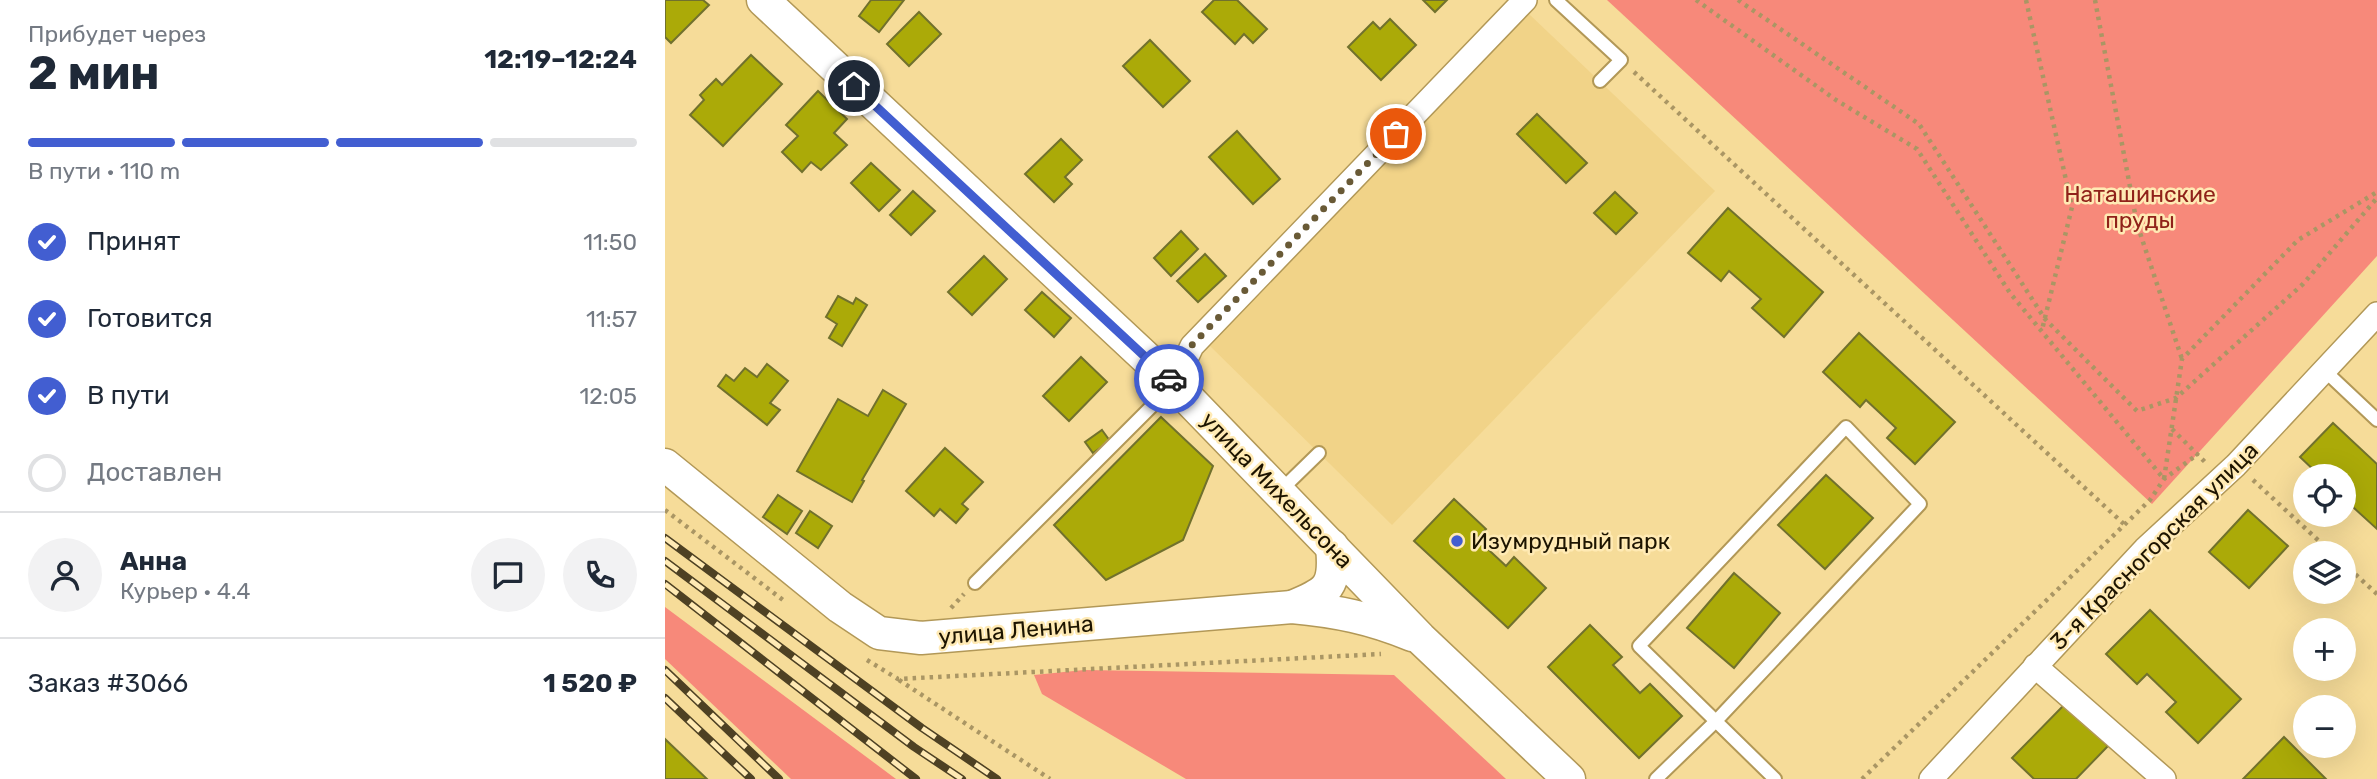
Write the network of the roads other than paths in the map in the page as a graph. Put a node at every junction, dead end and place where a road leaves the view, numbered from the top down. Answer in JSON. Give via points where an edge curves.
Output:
{"nodes":[{"id":1,"x":763,"y":0,"type":"edge"},
{"id":2,"x":1525,"y":0,"type":"edge"},
{"id":3,"x":1556,"y":0,"type":"edge"},
{"id":4,"x":1599,"y":81,"type":"dead end"},
{"id":5,"x":2377,"y":314,"type":"edge"},
{"id":6,"x":2325,"y":371,"type":"junction"},
{"id":7,"x":1174,"y":384,"type":"junction"},
{"id":8,"x":2377,"y":420,"type":"edge"},
{"id":9,"x":1319,"y":453,"type":"dead end"},
{"id":10,"x":665,"y":465,"type":"edge"},
{"id":11,"x":1279,"y":492,"type":"junction"},
{"id":12,"x":1332,"y":546,"type":"junction"},
{"id":13,"x":975,"y":583,"type":"dead end"},
{"id":14,"x":1292,"y":607,"type":"junction"},
{"id":15,"x":1420,"y":638,"type":"junction"},
{"id":16,"x":2035,"y":666,"type":"junction"},
{"id":17,"x":1716,"y":721,"type":"junction"},
{"id":18,"x":2153,"y":775,"type":"edge"},
{"id":19,"x":1569,"y":779,"type":"edge"},
{"id":20,"x":1656,"y":779,"type":"edge"},
{"id":21,"x":1775,"y":779,"type":"edge"},
{"id":22,"x":1931,"y":779,"type":"edge"}],
"edges":[{"from":1,"to":7,"type":"street","name":"улица Михельсона"},
{"from":2,"to":7,"type":"street","via":[[1192,345]]},
{"from":3,"to":4,"type":"lane","via":[[1621,60]]},
{"from":5,"to":6,"type":"street","name":"3-я Красногорская улица"},
{"from":6,"to":8,"type":"lane"},
{"from":6,"to":16,"type":"street","name":"3-я Красногорская улица","via":[[2228,472],[2145,548]]},
{"from":7,"to":11,"type":"street","name":"улица Михельсона"},
{"from":7,"to":13,"type":"lane"},
{"from":9,"to":11,"type":"lane"},
{"from":10,"to":14,"type":"street","name":"улица Ленина","via":[[840,607],[880,633],[921,638]]},
{"from":11,"to":12,"type":"street","name":"улица Михельсона"},
{"from":12,"to":14,"type":"street","via":[[1334,569],[1328,586],[1318,597]]},
{"from":12,"to":15,"type":"street","name":"улица Михельсона"},
{"from":14,"to":15,"type":"street","name":"улица Ленина","via":[[1335,610]]},
{"from":15,"to":19,"type":"street","name":"улица Михельсона"},
{"from":16,"to":18,"type":"street"},
{"from":16,"to":22,"type":"street","name":"3-я Красногорская улица"},
{"from":17,"to":17,"type":"lane","via":[[1639,646],[1846,427],[1920,505]]},
{"from":17,"to":20,"type":"lane"},
{"from":17,"to":21,"type":"lane"}]}
